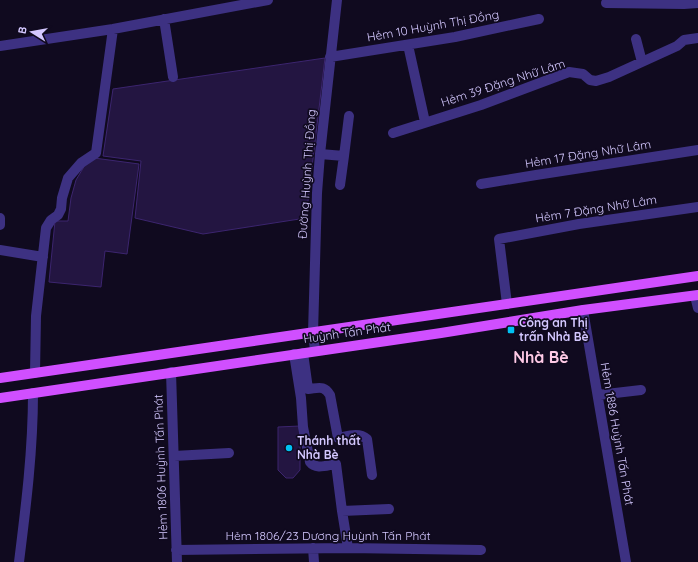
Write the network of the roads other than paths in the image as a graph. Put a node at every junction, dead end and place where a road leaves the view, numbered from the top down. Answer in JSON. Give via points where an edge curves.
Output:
{"nodes":[{"id":1,"x":268,"y":0,"type":"edge"},
{"id":2,"x":337,"y":0,"type":"edge"},
{"id":3,"x":642,"y":2,"type":"edge"},
{"id":4,"x":606,"y":3,"type":"dead end"},
{"id":5,"x":698,"y":3,"type":"edge"},
{"id":6,"x":164,"y":19,"type":"junction"},
{"id":7,"x":539,"y":19,"type":"dead end"},
{"id":8,"x":113,"y":29,"type":"junction"},
{"id":9,"x":698,"y":38,"type":"edge"},
{"id":10,"x":636,"y":39,"type":"dead end"},
{"id":11,"x":408,"y":45,"type":"junction"},
{"id":12,"x":0,"y":46,"type":"edge"},
{"id":13,"x":330,"y":57,"type":"junction"},
{"id":14,"x":642,"y":62,"type":"junction"},
{"id":15,"x":173,"y":77,"type":"dead end"},
{"id":16,"x":349,"y":116,"type":"dead end"},
{"id":17,"x":425,"y":122,"type":"junction"},
{"id":18,"x":393,"y":133,"type":"dead end"},
{"id":19,"x":698,"y":150,"type":"edge"},
{"id":20,"x":320,"y":154,"type":"junction"},
{"id":21,"x":344,"y":156,"type":"junction"},
{"id":22,"x":481,"y":184,"type":"dead end"},
{"id":23,"x":340,"y":185,"type":"dead end"},
{"id":24,"x":698,"y":207,"type":"edge"},
{"id":25,"x":0,"y":218,"type":"edge"},
{"id":26,"x":0,"y":225,"type":"edge"},
{"id":27,"x":0,"y":250,"type":"edge"},
{"id":28,"x":43,"y":257,"type":"junction"},
{"id":29,"x":698,"y":276,"type":"edge"},
{"id":30,"x":696,"y":295,"type":"edge"},
{"id":31,"x":507,"y":304,"type":"junction"},
{"id":32,"x":698,"y":308,"type":"edge"},
{"id":33,"x":583,"y":310,"type":"junction"},
{"id":34,"x":313,"y":333,"type":"junction"},
{"id":35,"x":315,"y":351,"type":"junction"},
{"id":36,"x":298,"y":353,"type":"junction"},
{"id":37,"x":171,"y":372,"type":"junction"},
{"id":38,"x":35,"y":373,"type":"junction"},
{"id":39,"x":0,"y":378,"type":"edge"},
{"id":40,"x":641,"y":390,"type":"dead end"},
{"id":41,"x":33,"y":393,"type":"junction"},
{"id":42,"x":598,"y":395,"type":"junction"},
{"id":43,"x":0,"y":398,"type":"edge"},
{"id":44,"x":229,"y":453,"type":"dead end"},
{"id":45,"x":174,"y":456,"type":"junction"},
{"id":46,"x":372,"y":475,"type":"dead end"},
{"id":47,"x":389,"y":509,"type":"dead end"},
{"id":48,"x":342,"y":511,"type":"junction"},
{"id":49,"x":313,"y":548,"type":"junction"},
{"id":50,"x":348,"y":548,"type":"junction"},
{"id":51,"x":176,"y":550,"type":"junction"},
{"id":52,"x":481,"y":550,"type":"dead end"},
{"id":53,"x":19,"y":562,"type":"edge"},
{"id":54,"x":177,"y":562,"type":"edge"},
{"id":55,"x":314,"y":562,"type":"edge"},
{"id":56,"x":626,"y":562,"type":"edge"}],
"edges":[{"from":1,"to":6,"type":"street"},
{"from":2,"to":13,"type":"street","name":"Đường Huỳnh Thị Đồng"},
{"from":3,"to":4,"type":"street"},
{"from":3,"to":5,"type":"street"},
{"from":6,"to":8,"type":"street"},
{"from":6,"to":15,"type":"street"},
{"from":7,"to":11,"type":"street","name":"Hẻm 10 Huỳnh Thị Đồng"},
{"from":8,"to":12,"type":"street"},
{"from":8,"to":28,"type":"street","via":[[96,154],[81,163],[68,178],[61,209],[46,228]]},
{"from":9,"to":14,"type":"street","name":"Hẻm 39 Đặng Nhữ Lâm","via":[[684,40],[677,46]]},
{"from":10,"to":14,"type":"street"},
{"from":11,"to":13,"type":"street","name":"Hẻm 10 Huỳnh Thị Đồng"},
{"from":11,"to":17,"type":"street"},
{"from":13,"to":20,"type":"street","name":"Đường Huỳnh Thị Đồng"},
{"from":14,"to":17,"type":"street","name":"Hẻm 39 Đặng Nhữ Lâm","via":[[596,81],[583,74],[569,72],[481,105]]},
{"from":16,"to":21,"type":"street"},
{"from":17,"to":18,"type":"street","name":"Hẻm 39 Đặng Nhữ Lâm"},
{"from":19,"to":22,"type":"street","name":"Hẻm 17 Đặng Nhữ Lâm"},
{"from":20,"to":21,"type":"street"},
{"from":20,"to":34,"type":"street","name":"Đường Huỳnh Thị Đồng"},
{"from":21,"to":23,"type":"street"},
{"from":24,"to":31,"type":"street","name":"Hẻm 7 Đặng Nhữ Lâm","via":[[579,224],[499,239]]},
{"from":25,"to":26,"type":"street"},
{"from":27,"to":28,"type":"street"},
{"from":28,"to":38,"type":"street","via":[[36,316]]},
{"from":29,"to":31,"type":"main road","name":"Huỳnh Tấn Phát"},
{"from":30,"to":32,"type":"street"},
{"from":30,"to":33,"type":"main road","name":"Huỳnh Tấn Phát"},
{"from":31,"to":34,"type":"main road","name":"Huỳnh Tấn Phát"},
{"from":33,"to":35,"type":"main road","name":"Huỳnh Tấn Phát"},
{"from":33,"to":42,"type":"street","name":"Hẻm 1886 Huỳnh Tấn Phát"},
{"from":34,"to":35,"type":"street","name":"Đường Huỳnh Thị Đồng"},
{"from":34,"to":38,"type":"main road","name":"Huỳnh Tấn Phát"},
{"from":35,"to":36,"type":"main road","name":"Huỳnh Tấn Phát"},
{"from":36,"to":37,"type":"main road","name":"Huỳnh Tấn Phát"},
{"from":36,"to":46,"type":"street","via":[[308,389],[323,388],[330,395],[338,438],[362,435],[367,439]]},
{"from":36,"to":48,"type":"street","via":[[303,427],[310,462],[318,467],[336,464]]},
{"from":37,"to":41,"type":"main road","name":"Huỳnh Tấn Phát"},
{"from":37,"to":45,"type":"street","name":"Hẻm 1806 Huỳnh Tấn Phát"},
{"from":38,"to":39,"type":"main road","name":"Huỳnh Tấn Phát"},
{"from":40,"to":42,"type":"street"},
{"from":41,"to":43,"type":"main road","name":"Huỳnh Tấn Phát"},
{"from":41,"to":53,"type":"street","via":[[28,488]]},
{"from":42,"to":56,"type":"street","name":"Hẻm 1886 Huỳnh Tấn Phát"},
{"from":44,"to":45,"type":"street"},
{"from":45,"to":51,"type":"street","name":"Hẻm 1806 Huỳnh Tấn Phát"},
{"from":47,"to":48,"type":"street"},
{"from":48,"to":50,"type":"street"},
{"from":49,"to":50,"type":"street","name":"Hẻm 1806/23 Dương Huỳnh Tấn Phát"},
{"from":49,"to":51,"type":"street","name":"Hẻm 1806/23 Dương Huỳnh Tấn Phát"},
{"from":49,"to":55,"type":"street"},
{"from":50,"to":52,"type":"street","name":"Hẻm 1806/23 Dương Huỳnh Tấn Phát"},
{"from":51,"to":54,"type":"street","name":"Hẻm 1806 Huỳnh Tấn Phát"}]}
